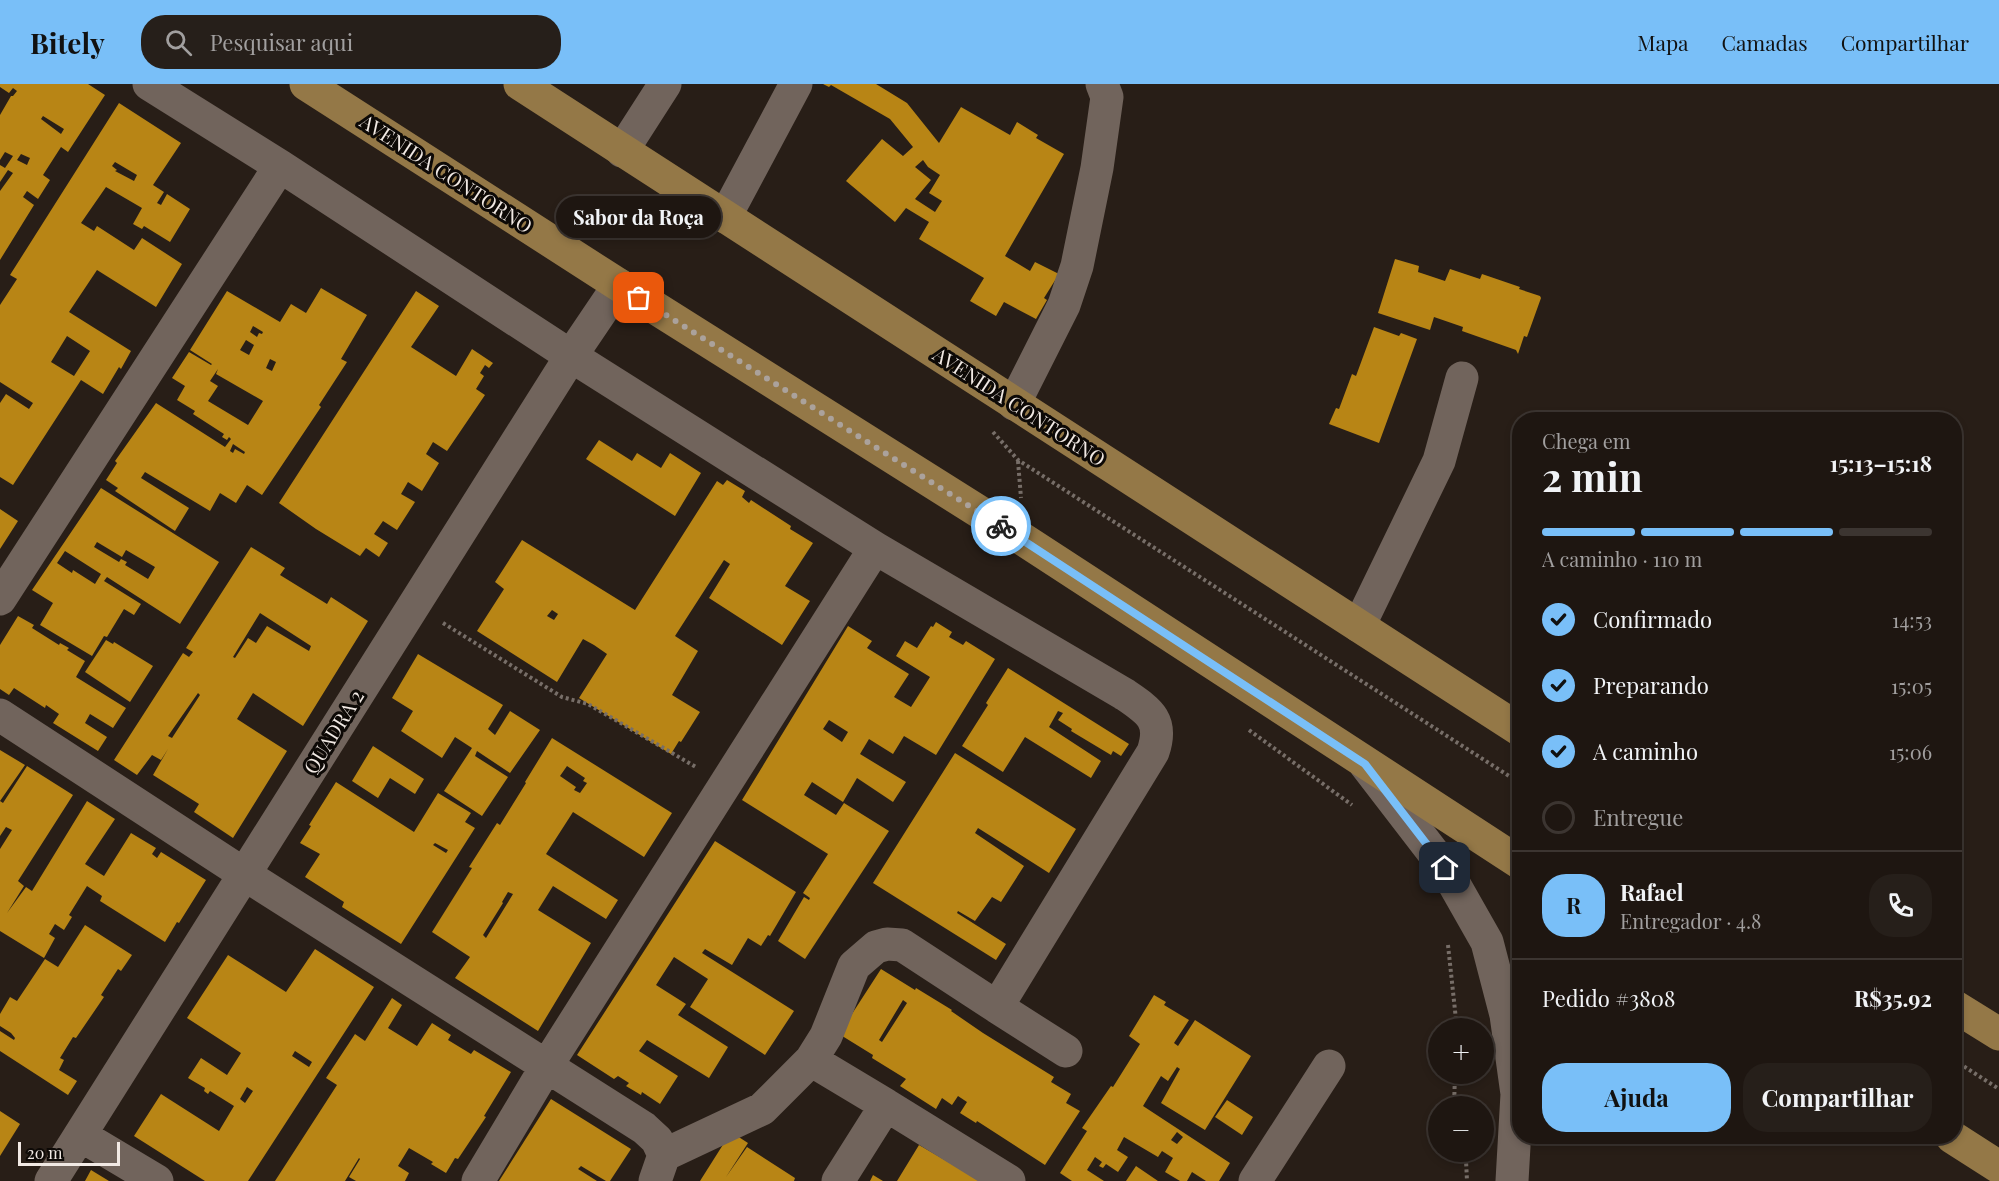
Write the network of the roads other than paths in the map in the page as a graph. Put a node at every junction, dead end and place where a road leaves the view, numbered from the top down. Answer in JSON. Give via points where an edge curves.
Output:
{"nodes":[{"id":1,"x":149,"y":84,"type":"edge"},
{"id":2,"x":306,"y":84,"type":"edge"},
{"id":3,"x":519,"y":84,"type":"edge"},
{"id":4,"x":665,"y":84,"type":"edge"},
{"id":5,"x":796,"y":84,"type":"edge"},
{"id":6,"x":1102,"y":84,"type":"edge"},
{"id":7,"x":622,"y":150,"type":"junction"},
{"id":8,"x":280,"y":166,"type":"junction"},
{"id":9,"x":725,"y":217,"type":"junction"},
{"id":10,"x":619,"y":285,"type":"junction"},
{"id":11,"x":571,"y":356,"type":"junction"},
{"id":12,"x":1462,"y":378,"type":"dead end"},
{"id":13,"x":1014,"y":404,"type":"junction"},
{"id":14,"x":874,"y":548,"type":"junction"},
{"id":15,"x":0,"y":599,"type":"edge"},
{"id":16,"x":1359,"y":626,"type":"junction"},
{"id":17,"x":0,"y":715,"type":"edge"},
{"id":18,"x":1512,"y":725,"type":"edge"},
{"id":19,"x":1365,"y":764,"type":"junction"},
{"id":20,"x":1512,"y":858,"type":"edge"},
{"id":21,"x":244,"y":874,"type":"junction"},
{"id":22,"x":997,"y":1007,"type":"junction"},
{"id":23,"x":1962,"y":1011,"type":"edge"},
{"id":24,"x":1999,"y":1034,"type":"edge"},
{"id":25,"x":1066,"y":1051,"type":"dead end"},
{"id":26,"x":1512,"y":1052,"type":"edge"},
{"id":27,"x":811,"y":1060,"type":"junction"},
{"id":28,"x":546,"y":1066,"type":"junction"},
{"id":29,"x":1329,"y":1066,"type":"dead end"},
{"id":30,"x":886,"y":1105,"type":"junction"},
{"id":31,"x":80,"y":1135,"type":"junction"},
{"id":32,"x":1962,"y":1143,"type":"edge"},
{"id":33,"x":1514,"y":1144,"type":"edge"},
{"id":34,"x":1999,"y":1167,"type":"edge"},
{"id":35,"x":660,"y":1168,"type":"edge"},
{"id":36,"x":51,"y":1181,"type":"edge"},
{"id":37,"x":158,"y":1181,"type":"edge"},
{"id":38,"x":478,"y":1181,"type":"edge"},
{"id":39,"x":838,"y":1181,"type":"edge"},
{"id":40,"x":1010,"y":1181,"type":"edge"},
{"id":41,"x":1256,"y":1181,"type":"edge"},
{"id":42,"x":1512,"y":1181,"type":"edge"}],
"edges":[{"from":1,"to":8,"type":"street"},
{"from":2,"to":10,"type":"main road","name":"AVENIDA CONTORNO"},
{"from":3,"to":7,"type":"main road","name":"AVENIDA CONTORNO"},
{"from":4,"to":7,"type":"street"},
{"from":5,"to":9,"type":"street"},
{"from":6,"to":13,"type":"street","via":[[1107,97],[1077,266],[1065,305]]},
{"from":7,"to":9,"type":"main road","name":"AVENIDA CONTORNO"},
{"from":8,"to":11,"type":"street"},
{"from":8,"to":15,"type":"street"},
{"from":9,"to":13,"type":"main road","name":"AVENIDA CONTORNO"},
{"from":10,"to":11,"type":"street","name":"QUADRA 2"},
{"from":10,"to":19,"type":"main road","name":"AVENIDA CONTORNO","via":[[1024,540]]},
{"from":11,"to":14,"type":"street"},
{"from":11,"to":21,"type":"street","name":"QUADRA 2"},
{"from":12,"to":16,"type":"street","via":[[1439,461]]},
{"from":13,"to":16,"type":"main road","name":"AVENIDA CONTORNO"},
{"from":14,"to":22,"type":"street","via":[[1124,694],[1147,709],[1158,726],[1153,752]]},
{"from":14,"to":28,"type":"street"},
{"from":16,"to":18,"type":"main road","name":"AVENIDA CONTORNO"},
{"from":17,"to":21,"type":"street"},
{"from":19,"to":20,"type":"main road"},
{"from":19,"to":26,"type":"street","name":"AVENIDA CONTORNO","via":[[1445,868],[1487,942]]},
{"from":21,"to":28,"type":"street"},
{"from":21,"to":31,"type":"street","name":"QUADRA 2"},
{"from":22,"to":25,"type":"street"},
{"from":22,"to":27,"type":"street","via":[[902,945],[886,944],[876,947],[854,966],[826,1036]]},
{"from":23,"to":24,"type":"main road"},
{"from":27,"to":30,"type":"street"},
{"from":27,"to":35,"type":"street","via":[[762,1109]]},
{"from":28,"to":35,"type":"street","via":[[644,1128],[657,1140]]},
{"from":28,"to":38,"type":"street"},
{"from":29,"to":41,"type":"street"},
{"from":30,"to":39,"type":"street"},
{"from":30,"to":40,"type":"street"},
{"from":31,"to":36,"type":"street","name":"QUADRA 2"},
{"from":31,"to":37,"type":"street"},
{"from":32,"to":34,"type":"main road"},
{"from":33,"to":42,"type":"street","name":"AVENIDA CONTORNO"}]}
